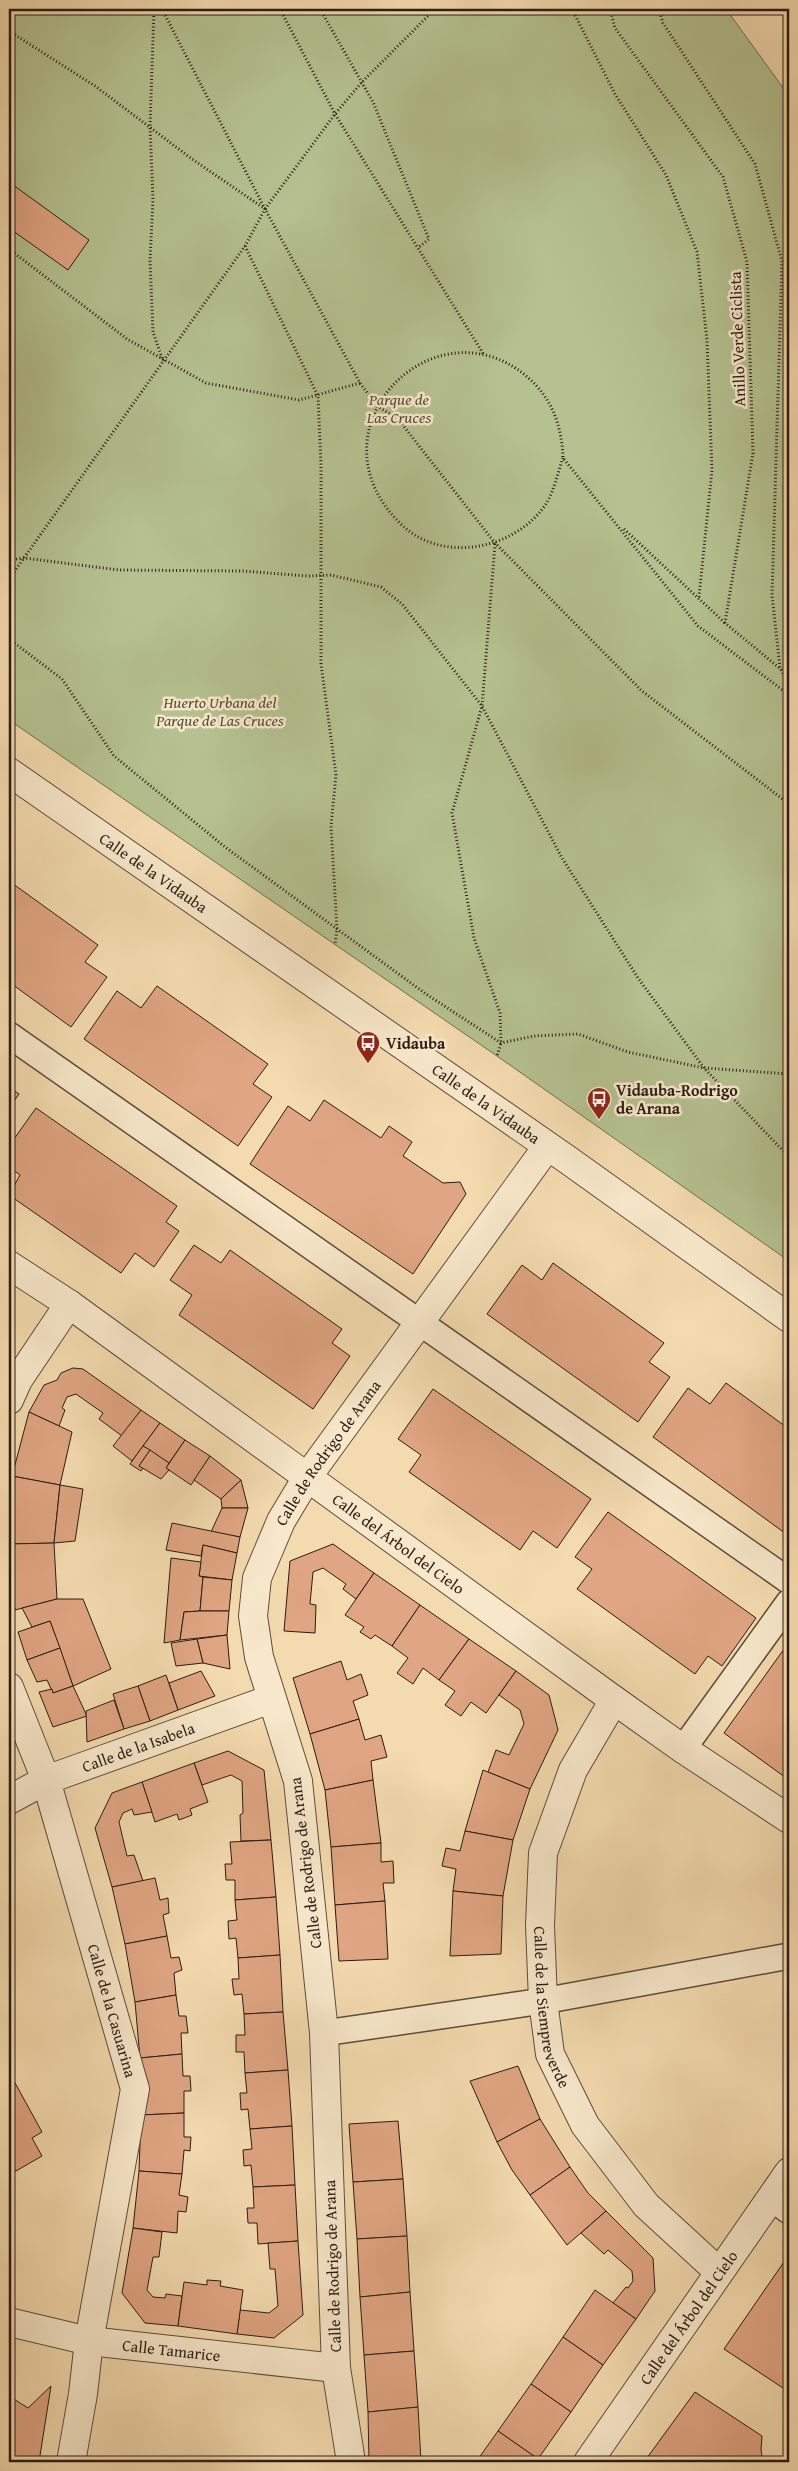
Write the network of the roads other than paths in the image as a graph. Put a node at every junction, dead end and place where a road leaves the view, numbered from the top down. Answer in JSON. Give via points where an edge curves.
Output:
{"nodes":[{"id":1,"x":9,"y":772,"type":"edge"},
{"id":2,"x":9,"y":1035,"type":"edge"},
{"id":3,"x":547,"y":1147,"type":"junction"},
{"id":4,"x":9,"y":1265,"type":"edge"},
{"id":5,"x":69,"y":1304,"type":"junction"},
{"id":6,"x":789,"y":1318,"type":"edge"},
{"id":7,"x":419,"y":1323,"type":"junction"},
{"id":8,"x":9,"y":1400,"type":"edge"},
{"id":9,"x":308,"y":1476,"type":"junction"},
{"id":10,"x":789,"y":1581,"type":"edge"},
{"id":11,"x":789,"y":1602,"type":"edge"},
{"id":12,"x":9,"y":1687,"type":"edge"},
{"id":13,"x":271,"y":1699,"type":"junction"},
{"id":14,"x":614,"y":1700,"type":"junction"},
{"id":15,"x":683,"y":1749,"type":"junction"},
{"id":16,"x":46,"y":1780,"type":"junction"},
{"id":17,"x":9,"y":1800,"type":"edge"},
{"id":18,"x":789,"y":1819,"type":"edge"},
{"id":19,"x":789,"y":1956,"type":"edge"},
{"id":20,"x":543,"y":2001,"type":"junction"},
{"id":21,"x":324,"y":2033,"type":"junction"},
{"id":22,"x":789,"y":2172,"type":"edge"},
{"id":23,"x":780,"y":2204,"type":"edge"},
{"id":24,"x":719,"y":2272,"type":"junction"},
{"id":25,"x":9,"y":2322,"type":"edge"},
{"id":26,"x":89,"y":2341,"type":"junction"},
{"id":27,"x":336,"y":2368,"type":"junction"},
{"id":28,"x":71,"y":2462,"type":"edge"},
{"id":29,"x":351,"y":2462,"type":"edge"},
{"id":30,"x":588,"y":2462,"type":"edge"}],
"edges":[{"from":1,"to":3,"type":"street","name":"Calle de la Vidauba"},
{"from":2,"to":7,"type":"street"},
{"from":3,"to":6,"type":"street","name":"Calle de la Vidauba"},
{"from":3,"to":7,"type":"street","name":"Calle de Rodrigo de Arana"},
{"from":4,"to":5,"type":"street","name":"Calle del Árbol del Cielo"},
{"from":5,"to":8,"type":"street"},
{"from":5,"to":9,"type":"street","name":"Calle del Árbol del Cielo"},
{"from":7,"to":9,"type":"street","name":"Calle de Rodrigo de Arana"},
{"from":7,"to":10,"type":"street"},
{"from":9,"to":13,"type":"street","name":"Calle de Rodrigo de Arana","via":[[281,1521],[257,1578],[253,1616],[259,1657]]},
{"from":9,"to":14,"type":"street","name":"Calle del Árbol del Cielo"},
{"from":11,"to":15,"type":"street"},
{"from":12,"to":16,"type":"street","name":"Calle de la Casuarina"},
{"from":13,"to":16,"type":"street","name":"Calle de la Isabela"},
{"from":13,"to":21,"type":"street","name":"Calle de Rodrigo de Arana","via":[[298,1781]]},
{"from":14,"to":15,"type":"street","name":"Calle del Árbol del Cielo"},
{"from":14,"to":20,"type":"street","name":"Calle de la Siempreverde","via":[[573,1770],[543,1853],[540,1925]]},
{"from":15,"to":18,"type":"street","name":"Calle del Árbol del Cielo"},
{"from":16,"to":17,"type":"street","name":"Calle de la Isabela"},
{"from":16,"to":26,"type":"street","name":"Calle de la Casuarina","via":[[135,2089]]},
{"from":19,"to":20,"type":"street"},
{"from":20,"to":21,"type":"street"},
{"from":20,"to":24,"type":"street","name":"Calle de la Siempreverde","via":[[550,2054],[585,2125],[646,2205]]},
{"from":21,"to":27,"type":"street","name":"Calle de Rodrigo de Arana"},
{"from":22,"to":23,"type":"street","name":"Calle del Árbol del Cielo"},
{"from":23,"to":24,"type":"street","name":"Calle del Árbol del Cielo"},
{"from":24,"to":30,"type":"street","name":"Calle del Árbol del Cielo"},
{"from":25,"to":26,"type":"street","name":"Calle Tamarice"},
{"from":26,"to":27,"type":"street","name":"Calle Tamarice"},
{"from":26,"to":28,"type":"street","name":"Calle de la Casuarina"},
{"from":27,"to":29,"type":"street","name":"Calle de Rodrigo de Arana"}]}
